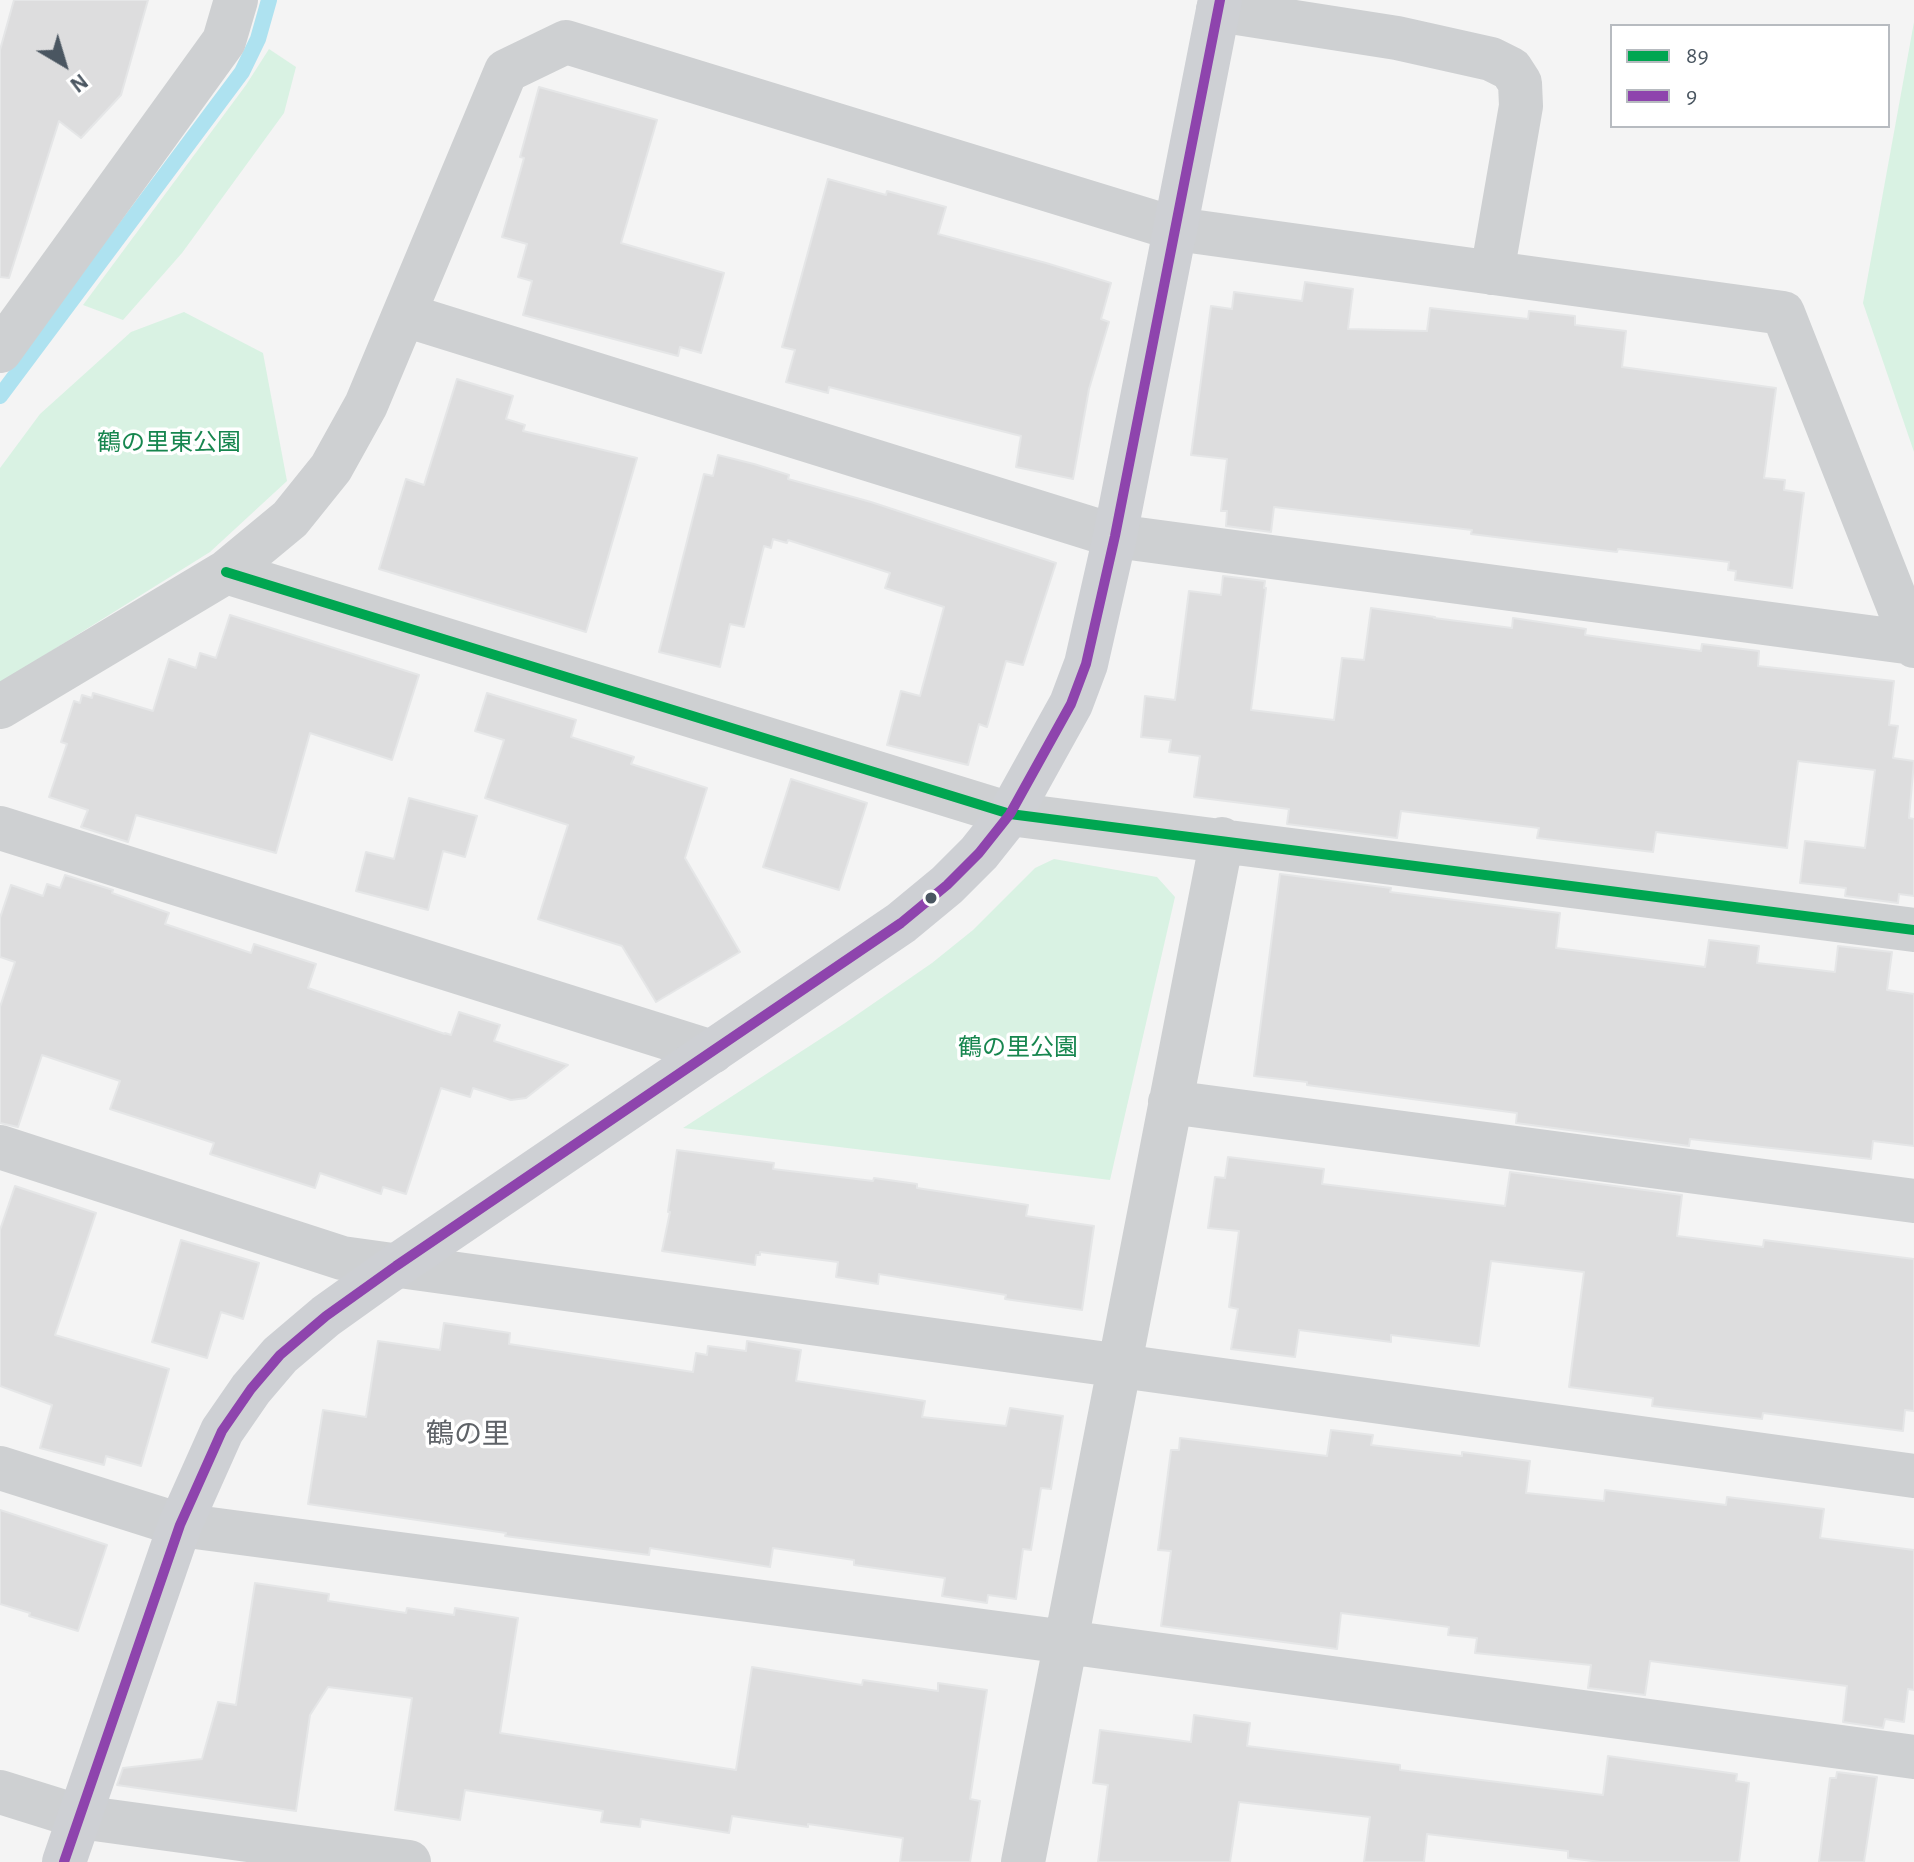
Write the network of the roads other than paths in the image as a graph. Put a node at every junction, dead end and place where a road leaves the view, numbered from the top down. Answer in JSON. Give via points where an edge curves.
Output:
{"nodes":[{"id":1,"x":236,"y":0,"type":"edge"},
{"id":2,"x":1219,"y":5,"type":"edge"},
{"id":3,"x":1176,"y":229,"type":"junction"},
{"id":4,"x":1492,"y":273,"type":"junction"},
{"id":5,"x":405,"y":315,"type":"junction"},
{"id":6,"x":0,"y":351,"type":"edge"},
{"id":7,"x":1115,"y":536,"type":"junction"},
{"id":8,"x":226,"y":572,"type":"junction"},
{"id":9,"x":1913,"y":645,"type":"edge"},
{"id":10,"x":0,"y":707,"type":"edge"},
{"id":11,"x":1010,"y":814,"type":"junction"},
{"id":12,"x":0,"y":828,"type":"edge"},
{"id":13,"x":1222,"y":839,"type":"junction"},
{"id":14,"x":1914,"y":930,"type":"edge"},
{"id":15,"x":712,"y":1052,"type":"junction"},
{"id":16,"x":1170,"y":1102,"type":"junction"},
{"id":17,"x":0,"y":1147,"type":"edge"},
{"id":18,"x":1914,"y":1201,"type":"edge"},
{"id":19,"x":396,"y":1266,"type":"junction"},
{"id":20,"x":1119,"y":1367,"type":"junction"},
{"id":21,"x":0,"y":1468,"type":"edge"},
{"id":22,"x":1914,"y":1476,"type":"edge"},
{"id":23,"x":180,"y":1525,"type":"junction"},
{"id":24,"x":1066,"y":1642,"type":"junction"},
{"id":25,"x":1914,"y":1757,"type":"edge"},
{"id":26,"x":0,"y":1792,"type":"edge"},
{"id":27,"x":80,"y":1817,"type":"junction"},
{"id":28,"x":64,"y":1862,"type":"edge"},
{"id":29,"x":409,"y":1862,"type":"edge"},
{"id":30,"x":1023,"y":1862,"type":"edge"}],
"edges":[{"from":1,"to":6,"type":"street","via":[[224,41]]},
{"from":2,"to":3,"type":"street"},
{"from":2,"to":4,"type":"street","via":[[1397,38],[1491,59],[1511,69],[1520,83],[1521,106]]},
{"from":3,"to":4,"type":"street"},
{"from":3,"to":5,"type":"street","via":[[566,42],[506,71]]},
{"from":3,"to":7,"type":"street"},
{"from":4,"to":9,"type":"street","via":[[1783,313]]},
{"from":5,"to":7,"type":"street"},
{"from":5,"to":8,"type":"street","via":[[366,405],[331,468],[290,519]]},
{"from":7,"to":9,"type":"street"},
{"from":7,"to":11,"type":"street","via":[[1086,664],[1071,704]]},
{"from":8,"to":10,"type":"street"},
{"from":8,"to":11,"type":"street"},
{"from":11,"to":13,"type":"street"},
{"from":11,"to":15,"type":"street","via":[[947,885],[901,923]]},
{"from":12,"to":15,"type":"street"},
{"from":13,"to":14,"type":"street"},
{"from":13,"to":16,"type":"street"},
{"from":15,"to":19,"type":"street"},
{"from":16,"to":18,"type":"street"},
{"from":16,"to":20,"type":"street"},
{"from":17,"to":19,"type":"street","via":[[342,1258]]},
{"from":19,"to":20,"type":"street"},
{"from":19,"to":23,"type":"street","via":[[315,1325],[251,1389],[222,1431]]},
{"from":20,"to":22,"type":"street"},
{"from":20,"to":24,"type":"street"},
{"from":21,"to":23,"type":"street"},
{"from":23,"to":24,"type":"street"},
{"from":23,"to":27,"type":"street"},
{"from":24,"to":25,"type":"street"},
{"from":24,"to":30,"type":"street"},
{"from":26,"to":27,"type":"street"},
{"from":27,"to":28,"type":"street"},
{"from":27,"to":29,"type":"street"}]}
